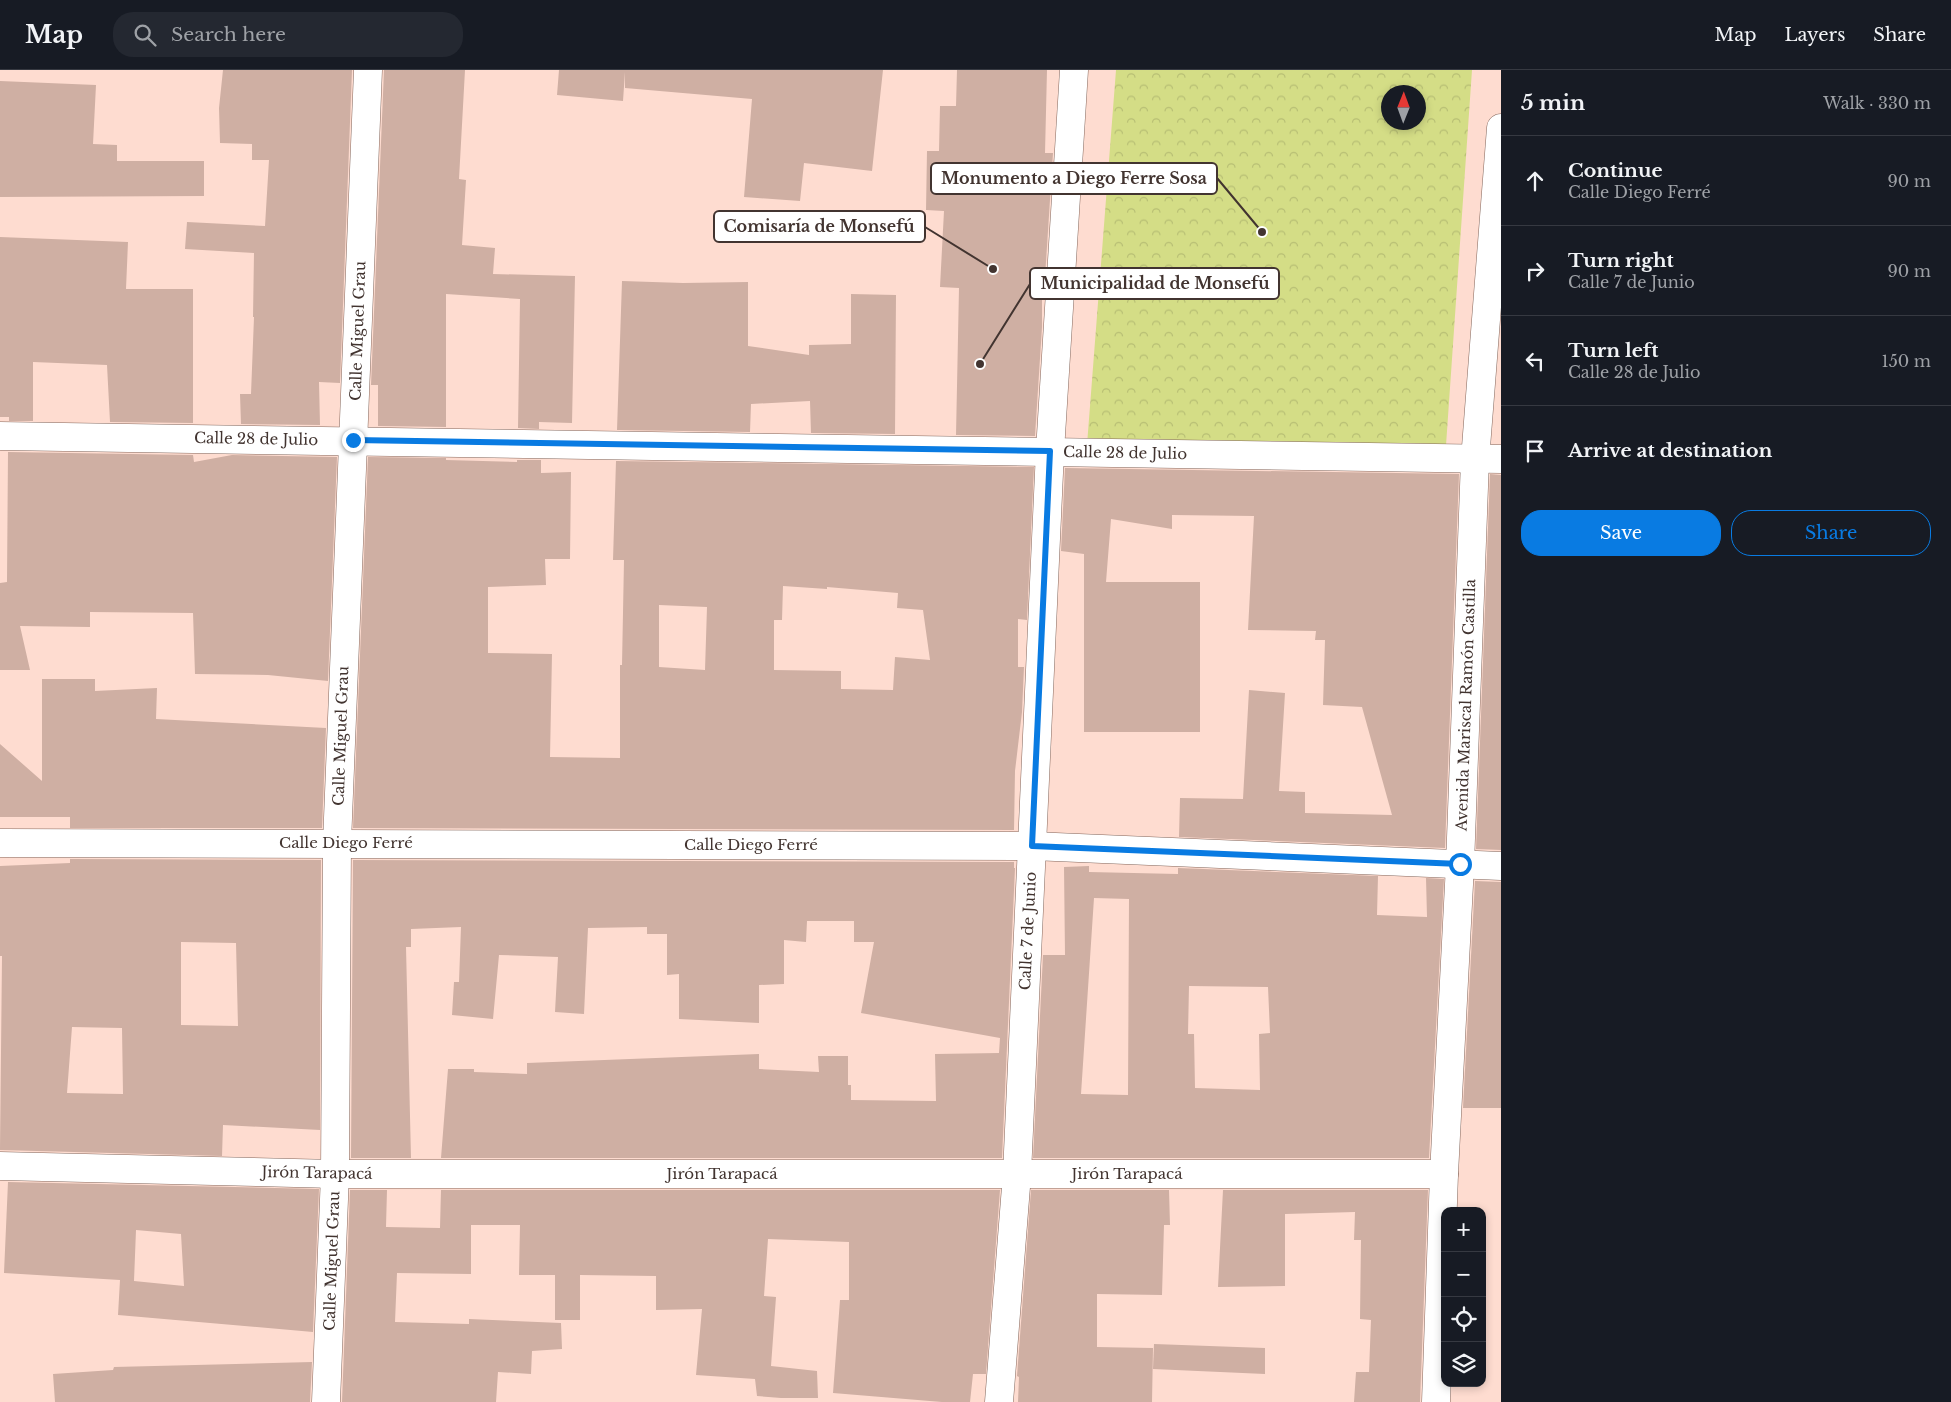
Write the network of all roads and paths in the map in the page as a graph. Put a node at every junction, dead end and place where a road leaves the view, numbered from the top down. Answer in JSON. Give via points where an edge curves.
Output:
{"nodes":[{"id":1,"x":368,"y":70,"type":"edge"},
{"id":2,"x":1074,"y":70,"type":"edge"},
{"id":3,"x":1501,"y":128,"type":"edge"},
{"id":4,"x":0,"y":436,"type":"edge"},
{"id":5,"x":353,"y":440,"type":"junction"},
{"id":6,"x":1050,"y":451,"type":"junction"},
{"id":7,"x":1488,"y":459,"type":"edge"},
{"id":8,"x":0,"y":843,"type":"edge"},
{"id":9,"x":337,"y":843,"type":"junction"},
{"id":10,"x":1032,"y":846,"type":"junction"},
{"id":11,"x":1460,"y":864,"type":"junction"},
{"id":12,"x":1501,"y":866,"type":"edge"},
{"id":13,"x":0,"y":1166,"type":"edge"},
{"id":14,"x":335,"y":1174,"type":"junction"},
{"id":15,"x":1017,"y":1174,"type":"junction"},
{"id":16,"x":1444,"y":1174,"type":"junction"},
{"id":17,"x":326,"y":1402,"type":"edge"},
{"id":18,"x":999,"y":1402,"type":"edge"},
{"id":19,"x":1436,"y":1402,"type":"edge"}],
"edges":[{"from":1,"to":5,"type":"street","name":"Calle Miguel Grau"},
{"from":2,"to":6,"type":"street","name":"Calle 7 de Junio"},
{"from":3,"to":7,"type":"street","name":"Avenida Mariscal Ramón Castilla"},
{"from":4,"to":5,"type":"street","name":"Calle 28 de Julio"},
{"from":5,"to":6,"type":"street","name":"Calle 28 de Julio"},
{"from":5,"to":9,"type":"street","name":"Calle Miguel Grau"},
{"from":6,"to":7,"type":"street","name":"Calle 28 de Julio"},
{"from":6,"to":10,"type":"street","name":"Calle 7 de Junio"},
{"from":7,"to":11,"type":"street","name":"Avenida Mariscal Ramón Castilla"},
{"from":8,"to":9,"type":"street","name":"Calle Diego Ferré"},
{"from":9,"to":10,"type":"street","name":"Calle Diego Ferré"},
{"from":9,"to":14,"type":"street","name":"Calle Miguel Grau"},
{"from":10,"to":11,"type":"street","name":"Calle Diego Ferré"},
{"from":10,"to":15,"type":"street","name":"Calle 7 de Junio"},
{"from":11,"to":12,"type":"street","name":"Calle Diego Ferré"},
{"from":11,"to":16,"type":"street","name":"Avenida Mariscal Ramón Castilla"},
{"from":13,"to":14,"type":"street","name":"Jirón Tarapacá"},
{"from":14,"to":15,"type":"street","name":"Jirón Tarapacá"},
{"from":14,"to":17,"type":"street","name":"Calle Miguel Grau"},
{"from":15,"to":16,"type":"street","name":"Jirón Tarapacá"},
{"from":15,"to":18,"type":"street","name":"Calle 7 de Junio"},
{"from":16,"to":19,"type":"street","name":"Avenida Mariscal Ramón Castilla"}]}
